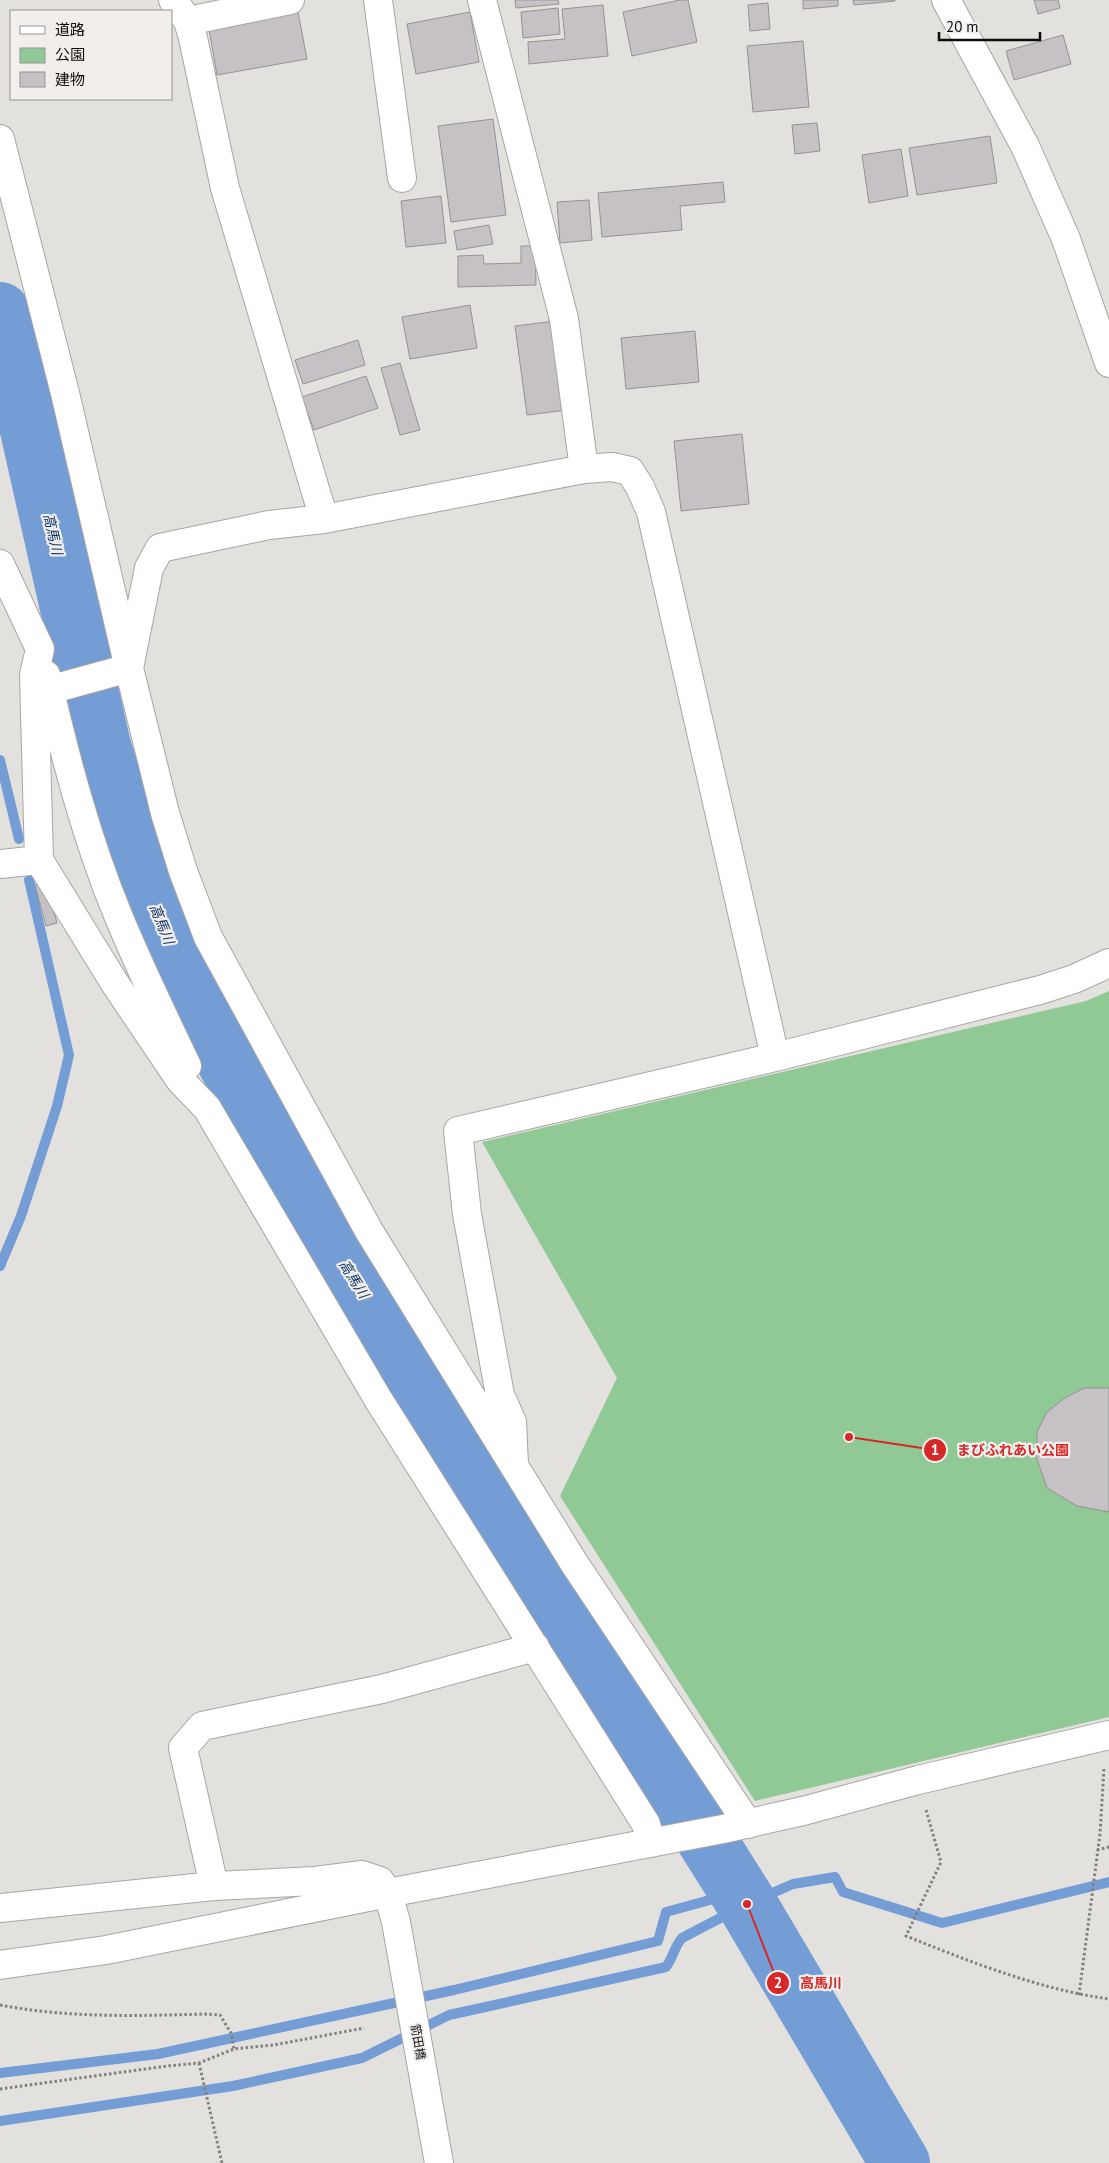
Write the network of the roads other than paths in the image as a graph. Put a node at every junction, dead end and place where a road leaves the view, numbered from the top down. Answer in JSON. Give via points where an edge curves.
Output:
{"nodes":[{"id":1,"x":290,"y":0,"type":"edge"},
{"id":2,"x":378,"y":0,"type":"edge"},
{"id":3,"x":482,"y":0,"type":"edge"},
{"id":4,"x":946,"y":0,"type":"edge"},
{"id":5,"x":180,"y":10,"type":"edge"},
{"id":6,"x":0,"y":139,"type":"edge"},
{"id":7,"x":402,"y":178,"type":"dead end"},
{"id":8,"x":1109,"y":363,"type":"edge"},
{"id":9,"x":584,"y":470,"type":"junction"},
{"id":10,"x":324,"y":519,"type":"junction"},
{"id":11,"x":0,"y":564,"type":"edge"},
{"id":12,"x":40,"y":649,"type":"junction"},
{"id":13,"x":121,"y":670,"type":"junction"},
{"id":14,"x":57,"y":688,"type":"junction"},
{"id":15,"x":39,"y":860,"type":"junction"},
{"id":16,"x":0,"y":864,"type":"edge"},
{"id":17,"x":1109,"y":963,"type":"edge"},
{"id":18,"x":775,"y":1057,"type":"junction"},
{"id":19,"x":208,"y":1108,"type":"junction"},
{"id":20,"x":515,"y":1468,"type":"junction"},
{"id":21,"x":535,"y":1648,"type":"junction"},
{"id":22,"x":1107,"y":1748,"type":"edge"},
{"id":23,"x":736,"y":1826,"type":"junction"},
{"id":24,"x":658,"y":1841,"type":"junction"},
{"id":25,"x":214,"y":1886,"type":"junction"},
{"id":26,"x":388,"y":1893,"type":"junction"},
{"id":27,"x":0,"y":1908,"type":"edge"},
{"id":28,"x":0,"y":1964,"type":"edge"},
{"id":29,"x":439,"y":2163,"type":"edge"}],
"edges":[{"from":1,"to":5,"type":"street"},
{"from":2,"to":7,"type":"street"},
{"from":3,"to":9,"type":"street","via":[[564,319]]},
{"from":4,"to":8,"type":"street","via":[[1025,146],[1059,222]]},
{"from":5,"to":10,"type":"street","via":[[193,38],[225,188]]},
{"from":6,"to":13,"type":"street","via":[[65,393]]},
{"from":9,"to":10,"type":"street"},
{"from":9,"to":18,"type":"street","via":[[612,467],[630,471],[650,512]]},
{"from":10,"to":13,"type":"street","via":[[269,525],[160,548],[149,568]]},
{"from":11,"to":12,"type":"street"},
{"from":12,"to":14,"type":"street"},
{"from":12,"to":15,"type":"street","via":[[34,675]]},
{"from":13,"to":14,"type":"street"},
{"from":13,"to":20,"type":"street","via":[[182,871],[208,937],[369,1231]]},
{"from":14,"to":19,"type":"street","via":[[61,738],[117,913]]},
{"from":15,"to":16,"type":"street"},
{"from":15,"to":19,"type":"street","via":[[114,982],[180,1080]]},
{"from":17,"to":18,"type":"street","via":[[1040,990]]},
{"from":18,"to":20,"type":"street","via":[[458,1131],[467,1214],[500,1395],[512,1422]]},
{"from":19,"to":21,"type":"street","via":[[378,1399]]},
{"from":20,"to":23,"type":"street"},
{"from":21,"to":24,"type":"street"},
{"from":21,"to":25,"type":"street","via":[[382,1689],[202,1726],[182,1748]]},
{"from":22,"to":23,"type":"street","via":[[918,1780]]},
{"from":23,"to":24,"type":"street"},
{"from":24,"to":26,"type":"street"},
{"from":25,"to":26,"type":"street","via":[[362,1875],[380,1880]]},
{"from":25,"to":27,"type":"street"},
{"from":26,"to":28,"type":"street","via":[[106,1950]]},
{"from":26,"to":29,"type":"street","name":"箭田橋"}]}
